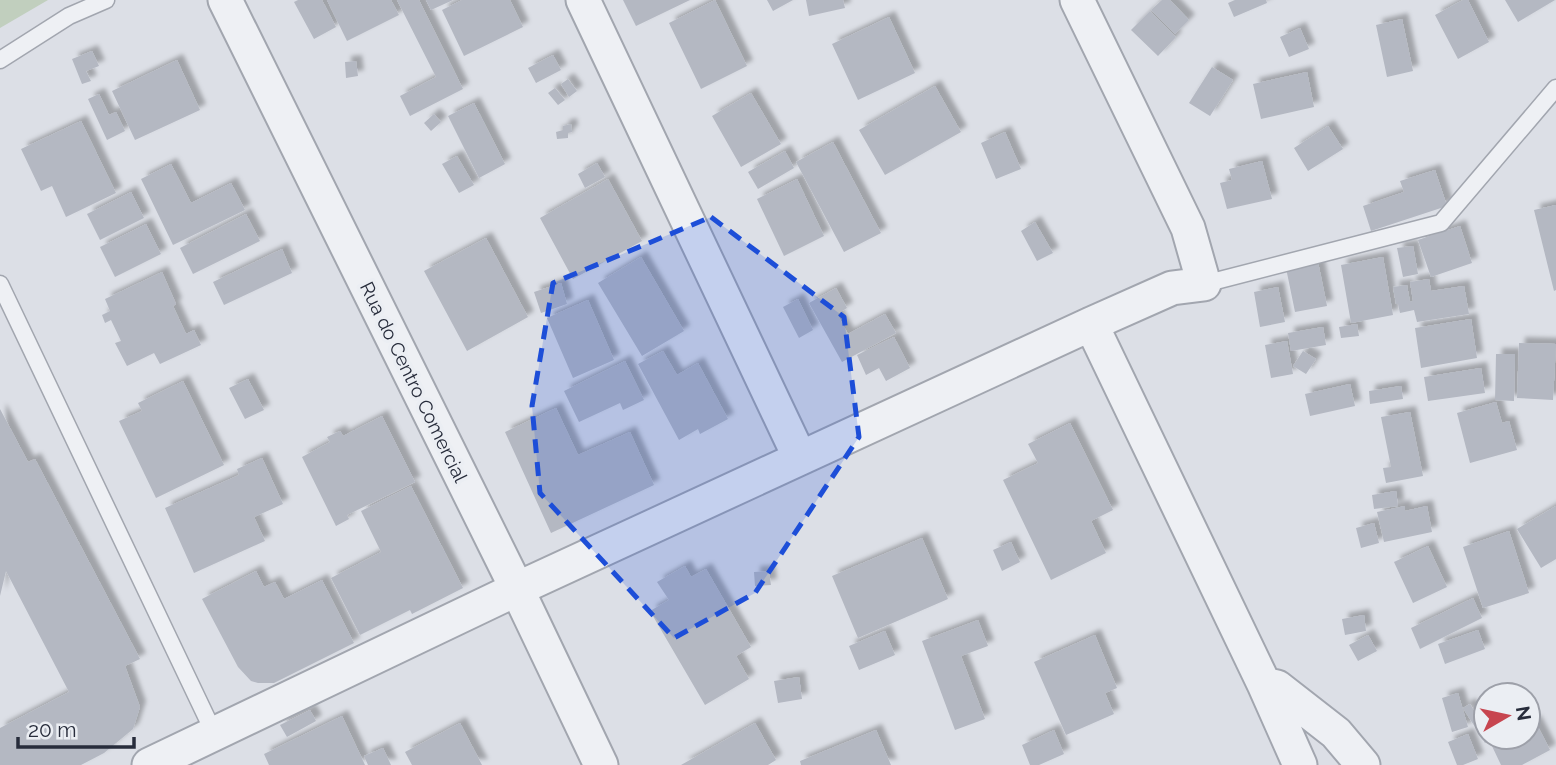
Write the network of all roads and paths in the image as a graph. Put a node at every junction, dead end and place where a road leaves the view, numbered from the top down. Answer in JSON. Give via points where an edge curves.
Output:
{"nodes":[{"id":1,"x":106,"y":0,"type":"edge"},
{"id":2,"x":225,"y":0,"type":"edge"},
{"id":3,"x":583,"y":0,"type":"edge"},
{"id":4,"x":1077,"y":0,"type":"edge"},
{"id":5,"x":0,"y":60,"type":"edge"},
{"id":6,"x":1556,"y":88,"type":"edge"},
{"id":7,"x":0,"y":284,"type":"edge"},
{"id":8,"x":1204,"y":284,"type":"junction"},
{"id":9,"x":1091,"y":324,"type":"junction"},
{"id":10,"x":800,"y":458,"type":"junction"},
{"id":11,"x":517,"y":589,"type":"junction"},
{"id":12,"x":1264,"y":684,"type":"junction"},
{"id":13,"x":214,"y":733,"type":"junction"},
{"id":14,"x":149,"y":765,"type":"edge"},
{"id":15,"x":601,"y":765,"type":"edge"},
{"id":16,"x":1300,"y":765,"type":"edge"},
{"id":17,"x":1363,"y":765,"type":"edge"}],
"edges":[{"from":1,"to":5,"type":"lane","via":[[69,16]]},
{"from":2,"to":11,"type":"street","name":"Rua do Centro Comercial"},
{"from":3,"to":10,"type":"street"},
{"from":4,"to":8,"type":"street","via":[[1188,229]]},
{"from":6,"to":8,"type":"lane","via":[[1441,223]]},
{"from":7,"to":13,"type":"lane"},
{"from":8,"to":9,"type":"street","via":[[1172,288]]},
{"from":9,"to":10,"type":"street"},
{"from":9,"to":12,"type":"street"},
{"from":10,"to":11,"type":"street"},
{"from":11,"to":13,"type":"street"},
{"from":11,"to":15,"type":"street","name":"Rua do Centro Comercial"},
{"from":12,"to":16,"type":"street"},
{"from":12,"to":17,"type":"street","via":[[1277,687],[1336,733]]},
{"from":13,"to":14,"type":"street"}]}
